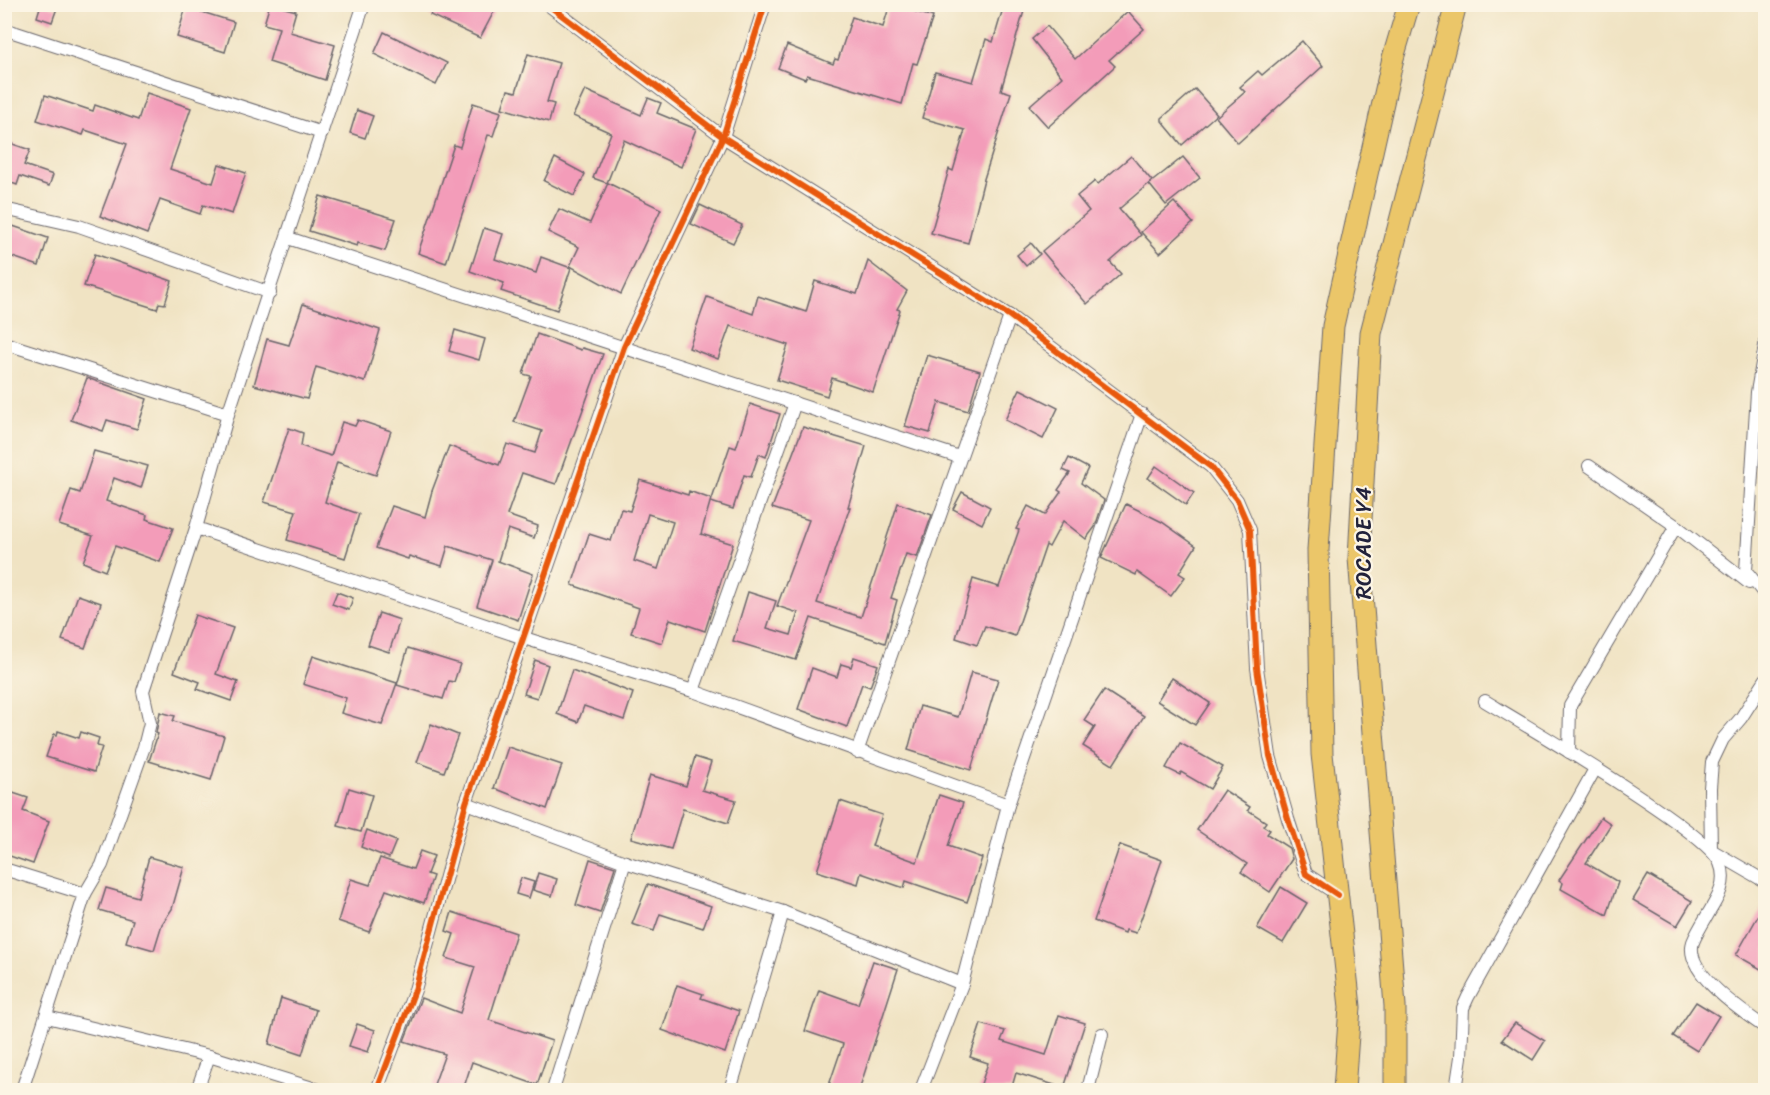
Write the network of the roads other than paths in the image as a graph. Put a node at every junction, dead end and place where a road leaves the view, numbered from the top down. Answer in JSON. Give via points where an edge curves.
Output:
{"nodes":[{"id":1,"x":364,"y":4,"type":"edge"},
{"id":2,"x":547,"y":4,"type":"edge"},
{"id":3,"x":765,"y":4,"type":"edge"},
{"id":4,"x":1409,"y":4,"type":"edge"},
{"id":5,"x":1456,"y":4,"type":"edge"},
{"id":6,"x":4,"y":29,"type":"edge"},
{"id":7,"x":322,"y":133,"type":"junction"},
{"id":8,"x":723,"y":137,"type":"junction"},
{"id":9,"x":4,"y":209,"type":"edge"},
{"id":10,"x":288,"y":238,"type":"junction"},
{"id":11,"x":270,"y":293,"type":"junction"},
{"id":12,"x":1010,"y":316,"type":"junction"},
{"id":13,"x":1766,"y":340,"type":"edge"},
{"id":14,"x":4,"y":343,"type":"edge"},
{"id":15,"x":624,"y":346,"type":"junction"},
{"id":16,"x":795,"y":403,"type":"junction"},
{"id":17,"x":228,"y":414,"type":"junction"},
{"id":18,"x":1142,"y":414,"type":"junction"},
{"id":19,"x":959,"y":457,"type":"junction"},
{"id":20,"x":1589,"y":466,"type":"dead end"},
{"id":21,"x":1676,"y":526,"type":"junction"},
{"id":22,"x":196,"y":528,"type":"junction"},
{"id":23,"x":1765,"y":595,"type":"edge"},
{"id":24,"x":524,"y":638,"type":"junction"},
{"id":25,"x":1766,"y":679,"type":"edge"},
{"id":26,"x":693,"y":691,"type":"junction"},
{"id":27,"x":1485,"y":701,"type":"dead end"},
{"id":28,"x":857,"y":752,"type":"junction"},
{"id":29,"x":1569,"y":752,"type":"junction"},
{"id":30,"x":1595,"y":769,"type":"junction"},
{"id":31,"x":466,"y":803,"type":"junction"},
{"id":32,"x":1008,"y":805,"type":"junction"},
{"id":33,"x":1712,"y":850,"type":"junction"},
{"id":34,"x":625,"y":862,"type":"junction"},
{"id":35,"x":4,"y":868,"type":"edge"},
{"id":36,"x":1766,"y":882,"type":"edge"},
{"id":37,"x":85,"y":894,"type":"junction"},
{"id":38,"x":1338,"y":895,"type":"junction"},
{"id":39,"x":783,"y":912,"type":"junction"},
{"id":40,"x":962,"y":984,"type":"junction"},
{"id":41,"x":47,"y":1017,"type":"junction"},
{"id":42,"x":1766,"y":1028,"type":"edge"},
{"id":43,"x":1102,"y":1034,"type":"dead end"},
{"id":44,"x":209,"y":1056,"type":"junction"},
{"id":45,"x":22,"y":1090,"type":"edge"},
{"id":46,"x":197,"y":1090,"type":"edge"},
{"id":47,"x":319,"y":1090,"type":"edge"},
{"id":48,"x":377,"y":1090,"type":"edge"},
{"id":49,"x":553,"y":1090,"type":"edge"},
{"id":50,"x":730,"y":1090,"type":"edge"},
{"id":51,"x":921,"y":1090,"type":"edge"},
{"id":52,"x":1088,"y":1090,"type":"edge"},
{"id":53,"x":1344,"y":1090,"type":"edge"},
{"id":54,"x":1395,"y":1090,"type":"edge"},
{"id":55,"x":1456,"y":1090,"type":"edge"}],
"edges":[{"from":1,"to":7,"type":"street"},
{"from":2,"to":8,"type":"street"},
{"from":3,"to":8,"type":"street"},
{"from":4,"to":38,"type":"highway","name":"ROCADE Y4","via":[[1393,58],[1333,327],[1317,550],[1322,754]]},
{"from":5,"to":54,"type":"highway","name":"ROCADE Y4","via":[[1371,333],[1359,558],[1395,1006]]},
{"from":6,"to":7,"type":"street"},
{"from":7,"to":10,"type":"street"},
{"from":8,"to":12,"type":"street"},
{"from":8,"to":15,"type":"street"},
{"from":9,"to":11,"type":"street","via":[[79,226]]},
{"from":10,"to":11,"type":"street"},
{"from":10,"to":15,"type":"street"},
{"from":11,"to":17,"type":"street"},
{"from":12,"to":18,"type":"street"},
{"from":12,"to":19,"type":"street"},
{"from":13,"to":23,"type":"street","via":[[1756,392],[1746,571]]},
{"from":14,"to":17,"type":"street"},
{"from":15,"to":16,"type":"street"},
{"from":15,"to":24,"type":"street"},
{"from":16,"to":19,"type":"street"},
{"from":16,"to":26,"type":"street"},
{"from":17,"to":22,"type":"street"},
{"from":18,"to":32,"type":"street"},
{"from":18,"to":38,"type":"street","via":[[1211,467],[1246,515],[1257,668],[1270,756],[1306,874]]},
{"from":19,"to":28,"type":"street"},
{"from":20,"to":21,"type":"street"},
{"from":21,"to":23,"type":"street"},
{"from":21,"to":29,"type":"street","via":[[1570,706]]},
{"from":22,"to":24,"type":"street"},
{"from":22,"to":37,"type":"street","via":[[143,691],[150,723],[144,747],[102,865]]},
{"from":24,"to":26,"type":"street"},
{"from":24,"to":31,"type":"street"},
{"from":25,"to":33,"type":"street","via":[[1723,739],[1712,762]]},
{"from":26,"to":28,"type":"street"},
{"from":27,"to":29,"type":"street"},
{"from":28,"to":32,"type":"street"},
{"from":29,"to":30,"type":"street"},
{"from":30,"to":33,"type":"street"},
{"from":30,"to":55,"type":"street","via":[[1463,1008]]},
{"from":31,"to":34,"type":"street"},
{"from":31,"to":48,"type":"street","via":[[415,990]]},
{"from":32,"to":40,"type":"street"},
{"from":33,"to":36,"type":"street"},
{"from":33,"to":42,"type":"street","via":[[1724,879],[1693,944],[1693,958],[1701,975]]},
{"from":34,"to":39,"type":"street"},
{"from":34,"to":49,"type":"street"},
{"from":35,"to":37,"type":"street"},
{"from":37,"to":41,"type":"street"},
{"from":38,"to":53,"type":"highway","name":"ROCADE Y4","via":[[1350,1007]]},
{"from":39,"to":40,"type":"street"},
{"from":39,"to":50,"type":"street"},
{"from":40,"to":51,"type":"street"},
{"from":41,"to":44,"type":"street"},
{"from":41,"to":45,"type":"street"},
{"from":43,"to":52,"type":"street"},
{"from":44,"to":46,"type":"street"},
{"from":44,"to":47,"type":"street"}]}
